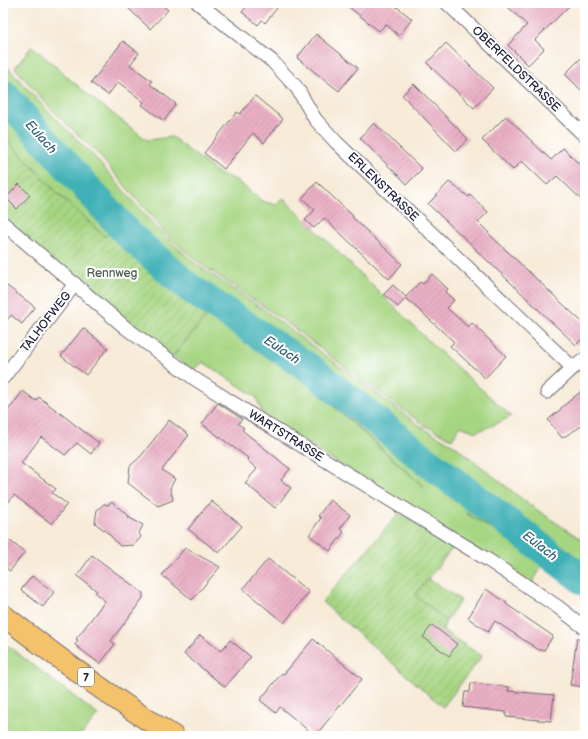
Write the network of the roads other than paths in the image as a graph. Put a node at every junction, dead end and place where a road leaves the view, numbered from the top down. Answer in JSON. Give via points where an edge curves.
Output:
{"nodes":[{"id":1,"x":198,"y":3,"type":"edge"},
{"id":2,"x":447,"y":3,"type":"edge"},
{"id":3,"x":585,"y":136,"type":"edge"},
{"id":4,"x":3,"y":223,"type":"edge"},
{"id":5,"x":75,"y":284,"type":"junction"},
{"id":6,"x":585,"y":359,"type":"edge"},
{"id":7,"x":573,"y":368,"type":"junction"},
{"id":8,"x":3,"y":378,"type":"edge"},
{"id":9,"x":546,"y":392,"type":"dead end"},
{"id":10,"x":3,"y":615,"type":"edge"},
{"id":11,"x":585,"y":628,"type":"edge"},
{"id":12,"x":173,"y":736,"type":"edge"}],
"edges":[{"from":1,"to":7,"type":"street","name":"ERLENSTRASSE","via":[[272,61],[297,88],[315,119],[336,142]]},
{"from":2,"to":3,"type":"street","name":"OBERFELDSTRASSE"},
{"from":4,"to":5,"type":"street","name":"WARTSTRASSE"},
{"from":5,"to":8,"type":"street","name":"TALHOFWEG"},
{"from":5,"to":11,"type":"street","name":"WARTSTRASSE","via":[[126,328],[195,379],[488,560],[553,603]]},
{"from":6,"to":7,"type":"street"},
{"from":7,"to":9,"type":"street"},
{"from":10,"to":12,"type":"main road","number":"7","via":[[52,653]]}]}
